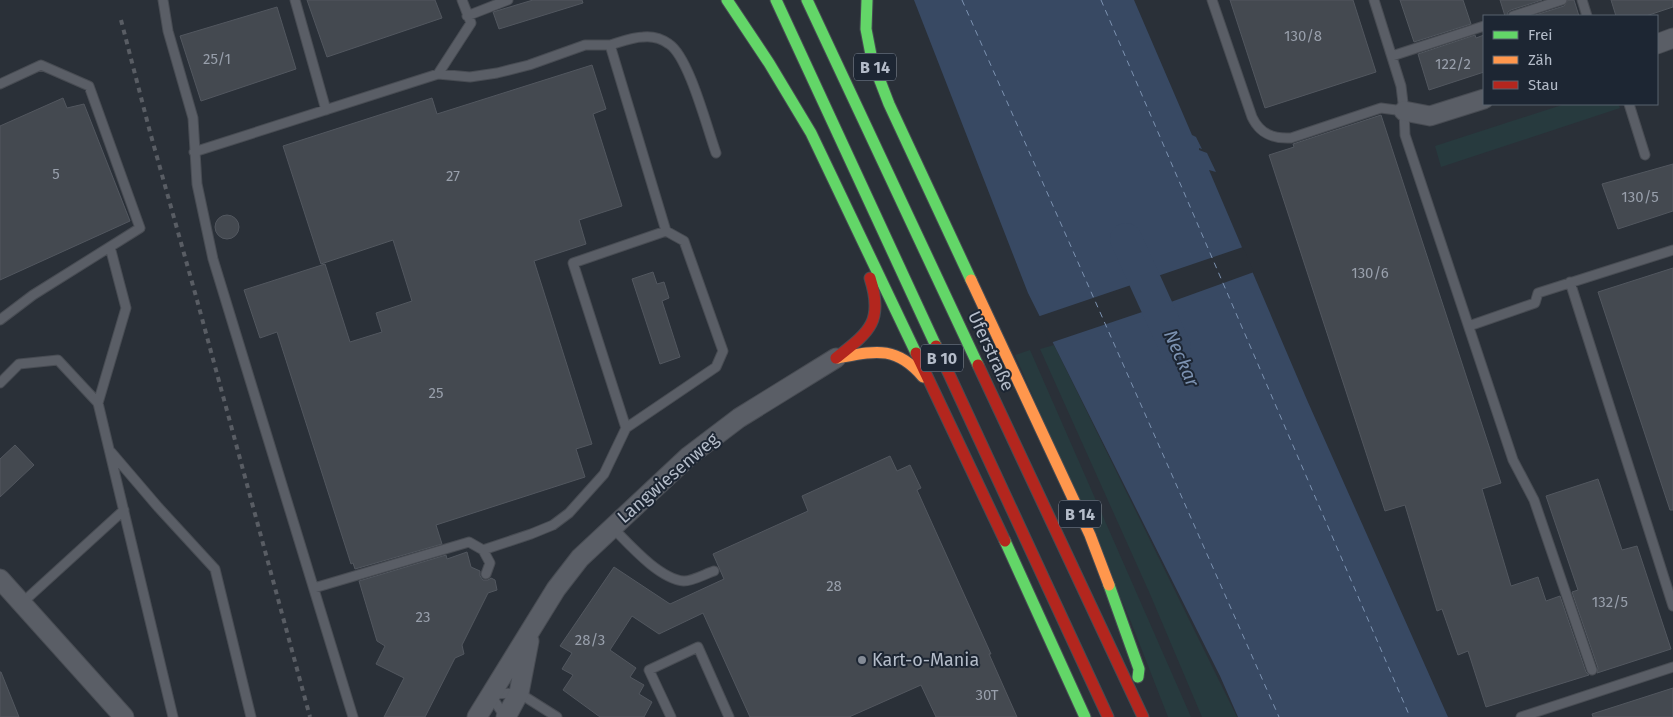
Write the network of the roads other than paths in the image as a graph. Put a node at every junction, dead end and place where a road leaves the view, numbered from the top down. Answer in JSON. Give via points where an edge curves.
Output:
{"nodes":[{"id":1,"x":163,"y":0,"type":"edge"},
{"id":2,"x":296,"y":0,"type":"edge"},
{"id":3,"x":462,"y":0,"type":"edge"},
{"id":4,"x":508,"y":0,"type":"edge"},
{"id":5,"x":727,"y":0,"type":"edge"},
{"id":6,"x":776,"y":0,"type":"edge"},
{"id":7,"x":808,"y":0,"type":"edge"},
{"id":8,"x":867,"y":0,"type":"edge"},
{"id":9,"x":1212,"y":0,"type":"edge"},
{"id":10,"x":1374,"y":0,"type":"edge"},
{"id":11,"x":1562,"y":0,"type":"edge"},
{"id":12,"x":1582,"y":0,"type":"edge"},
{"id":13,"x":1516,"y":15,"type":"edge"},
{"id":14,"x":1588,"y":15,"type":"edge"},
{"id":15,"x":468,"y":16,"type":"junction"},
{"id":16,"x":1483,"y":26,"type":"edge"},
{"id":17,"x":1673,"y":38,"type":"edge"},
{"id":18,"x":1658,"y":44,"type":"edge"},
{"id":19,"x":610,"y":45,"type":"junction"},
{"id":20,"x":1392,"y":56,"type":"junction"},
{"id":21,"x":438,"y":74,"type":"junction"},
{"id":22,"x":0,"y":84,"type":"edge"},
{"id":23,"x":1483,"y":99,"type":"edge"},
{"id":24,"x":1629,"y":105,"type":"edge"},
{"id":25,"x":326,"y":110,"type":"junction"},
{"id":26,"x":1404,"y":111,"type":"junction"},
{"id":27,"x":194,"y":152,"type":"junction"},
{"id":28,"x":716,"y":153,"type":"dead end"},
{"id":29,"x":1645,"y":154,"type":"dead end"},
{"id":30,"x":666,"y":231,"type":"junction"},
{"id":31,"x":860,"y":233,"type":"junction"},
{"id":32,"x":110,"y":247,"type":"junction"},
{"id":33,"x":1673,"y":250,"type":"edge"},
{"id":34,"x":1570,"y":282,"type":"junction"},
{"id":35,"x":0,"y":320,"type":"edge"},
{"id":36,"x":1469,"y":326,"type":"junction"},
{"id":37,"x":836,"y":358,"type":"junction"},
{"id":38,"x":0,"y":383,"type":"edge"},
{"id":39,"x":931,"y":386,"type":"junction"},
{"id":40,"x":98,"y":403,"type":"junction"},
{"id":41,"x":626,"y":428,"type":"junction"},
{"id":42,"x":110,"y":450,"type":"junction"},
{"id":43,"x":124,"y":510,"type":"junction"},
{"id":44,"x":612,"y":527,"type":"junction"},
{"id":45,"x":483,"y":550,"type":"junction"},
{"id":46,"x":714,"y":571,"type":"dead end"},
{"id":47,"x":486,"y":574,"type":"dead end"},
{"id":48,"x":0,"y":579,"type":"edge"},
{"id":49,"x":314,"y":588,"type":"junction"},
{"id":50,"x":22,"y":603,"type":"junction"},
{"id":51,"x":1673,"y":606,"type":"edge"},
{"id":52,"x":532,"y":630,"type":"junction"},
{"id":53,"x":1673,"y":667,"type":"edge"},
{"id":54,"x":1592,"y":670,"type":"dead end"},
{"id":55,"x":519,"y":693,"type":"junction"},
{"id":56,"x":490,"y":694,"type":"junction"},
{"id":57,"x":1135,"y":700,"type":"junction"},
{"id":58,"x":124,"y":717,"type":"edge"},
{"id":59,"x":173,"y":717,"type":"edge"},
{"id":60,"x":252,"y":717,"type":"edge"},
{"id":61,"x":353,"y":717,"type":"edge"},
{"id":62,"x":477,"y":717,"type":"edge"},
{"id":63,"x":505,"y":717,"type":"edge"},
{"id":64,"x":557,"y":717,"type":"edge"},
{"id":65,"x":671,"y":717,"type":"edge"},
{"id":66,"x":729,"y":717,"type":"edge"},
{"id":67,"x":1085,"y":717,"type":"edge"},
{"id":68,"x":1108,"y":717,"type":"edge"},
{"id":69,"x":1143,"y":717,"type":"edge"},
{"id":70,"x":1520,"y":717,"type":"edge"}],
"edges":[{"from":1,"to":27,"type":"lane","via":[[168,31],[192,118]]},
{"from":2,"to":25,"type":"lane"},
{"from":3,"to":15,"type":"lane"},
{"from":4,"to":15,"type":"lane"},
{"from":5,"to":31,"type":"highway","via":[[811,133]]},
{"from":6,"to":68,"type":"highway","number":"B 10"},
{"from":7,"to":57,"type":"highway","name":"Uferstraße","number":"B 10"},
{"from":8,"to":57,"type":"highway","number":"B 14","via":[[866,29],[872,60],[889,104],[1090,535],[1114,597],[1139,669]]},
{"from":9,"to":26,"type":"lane","via":[[1252,117],[1264,133],[1276,138],[1291,138],[1382,108]]},
{"from":10,"to":20,"type":"lane"},
{"from":11,"to":13,"type":"lane"},
{"from":12,"to":14,"type":"lane"},
{"from":15,"to":21,"type":"lane","via":[[471,23]]},
{"from":16,"to":20,"type":"lane"},
{"from":17,"to":18,"type":"street"},
{"from":19,"to":21,"type":"lane","via":[[585,45],[497,73],[470,77]]},
{"from":19,"to":28,"type":"lane","via":[[643,36],[670,44],[688,71]]},
{"from":19,"to":30,"type":"lane"},
{"from":20,"to":26,"type":"lane"},
{"from":21,"to":25,"type":"lane"},
{"from":22,"to":32,"type":"lane","via":[[41,65],[89,86],[140,228]]},
{"from":23,"to":26,"type":"street","via":[[1430,116]]},
{"from":24,"to":29,"type":"lane"},
{"from":25,"to":27,"type":"lane"},
{"from":26,"to":36,"type":"lane","via":[[1405,135]]},
{"from":27,"to":49,"type":"lane","via":[[197,184],[213,259]]},
{"from":30,"to":41,"type":"lane","via":[[684,241],[723,351],[716,367]]},
{"from":30,"to":41,"type":"lane","via":[[573,263]]},
{"from":31,"to":37,"type":"highway","via":[[867,269],[877,295],[877,307],[866,333]]},
{"from":31,"to":39,"type":"highway"},
{"from":32,"to":35,"type":"lane","via":[[33,295]]},
{"from":32,"to":40,"type":"lane","via":[[126,308]]},
{"from":33,"to":34,"type":"lane"},
{"from":34,"to":36,"type":"lane","via":[[1538,293],[1534,303]]},
{"from":34,"to":51,"type":"lane"},
{"from":36,"to":54,"type":"lane","via":[[1514,460],[1534,500]]},
{"from":37,"to":39,"type":"highway","via":[[882,352],[895,354],[909,362]]},
{"from":37,"to":44,"type":"street","name":"Langwiesenweg","via":[[740,418],[689,456]]},
{"from":38,"to":40,"type":"lane","via":[[19,364],[58,360]]},
{"from":39,"to":67,"type":"highway"},
{"from":40,"to":42,"type":"lane"},
{"from":41,"to":45,"type":"lane","via":[[604,474],[569,513],[553,525]]},
{"from":42,"to":43,"type":"lane"},
{"from":42,"to":60,"type":"lane","via":[[215,569]]},
{"from":43,"to":50,"type":"lane"},
{"from":43,"to":59,"type":"lane"},
{"from":44,"to":46,"type":"lane","via":[[654,567],[671,578],[685,581]]},
{"from":44,"to":52,"type":"street","name":"Langwiesenweg","via":[[580,558],[556,589]]},
{"from":45,"to":47,"type":"lane","via":[[490,563]]},
{"from":45,"to":49,"type":"lane","via":[[469,542]]},
{"from":48,"to":50,"type":"street"},
{"from":49,"to":61,"type":"lane"},
{"from":50,"to":58,"type":"street"},
{"from":52,"to":55,"type":"street","name":"Langwiesenweg"},
{"from":52,"to":56,"type":"street","name":"Langwiesenweg"},
{"from":53,"to":70,"type":"lane"},
{"from":55,"to":56,"type":"lane"},
{"from":55,"to":63,"type":"street","name":"Langwiesenweg"},
{"from":55,"to":64,"type":"lane"},
{"from":56,"to":62,"type":"street","name":"Langwiesenweg"},
{"from":56,"to":63,"type":"lane"},
{"from":57,"to":69,"type":"highway","name":"Uferstraße","number":"B 10"},
{"from":65,"to":66,"type":"lane","via":[[650,670],[698,647]]}]}
